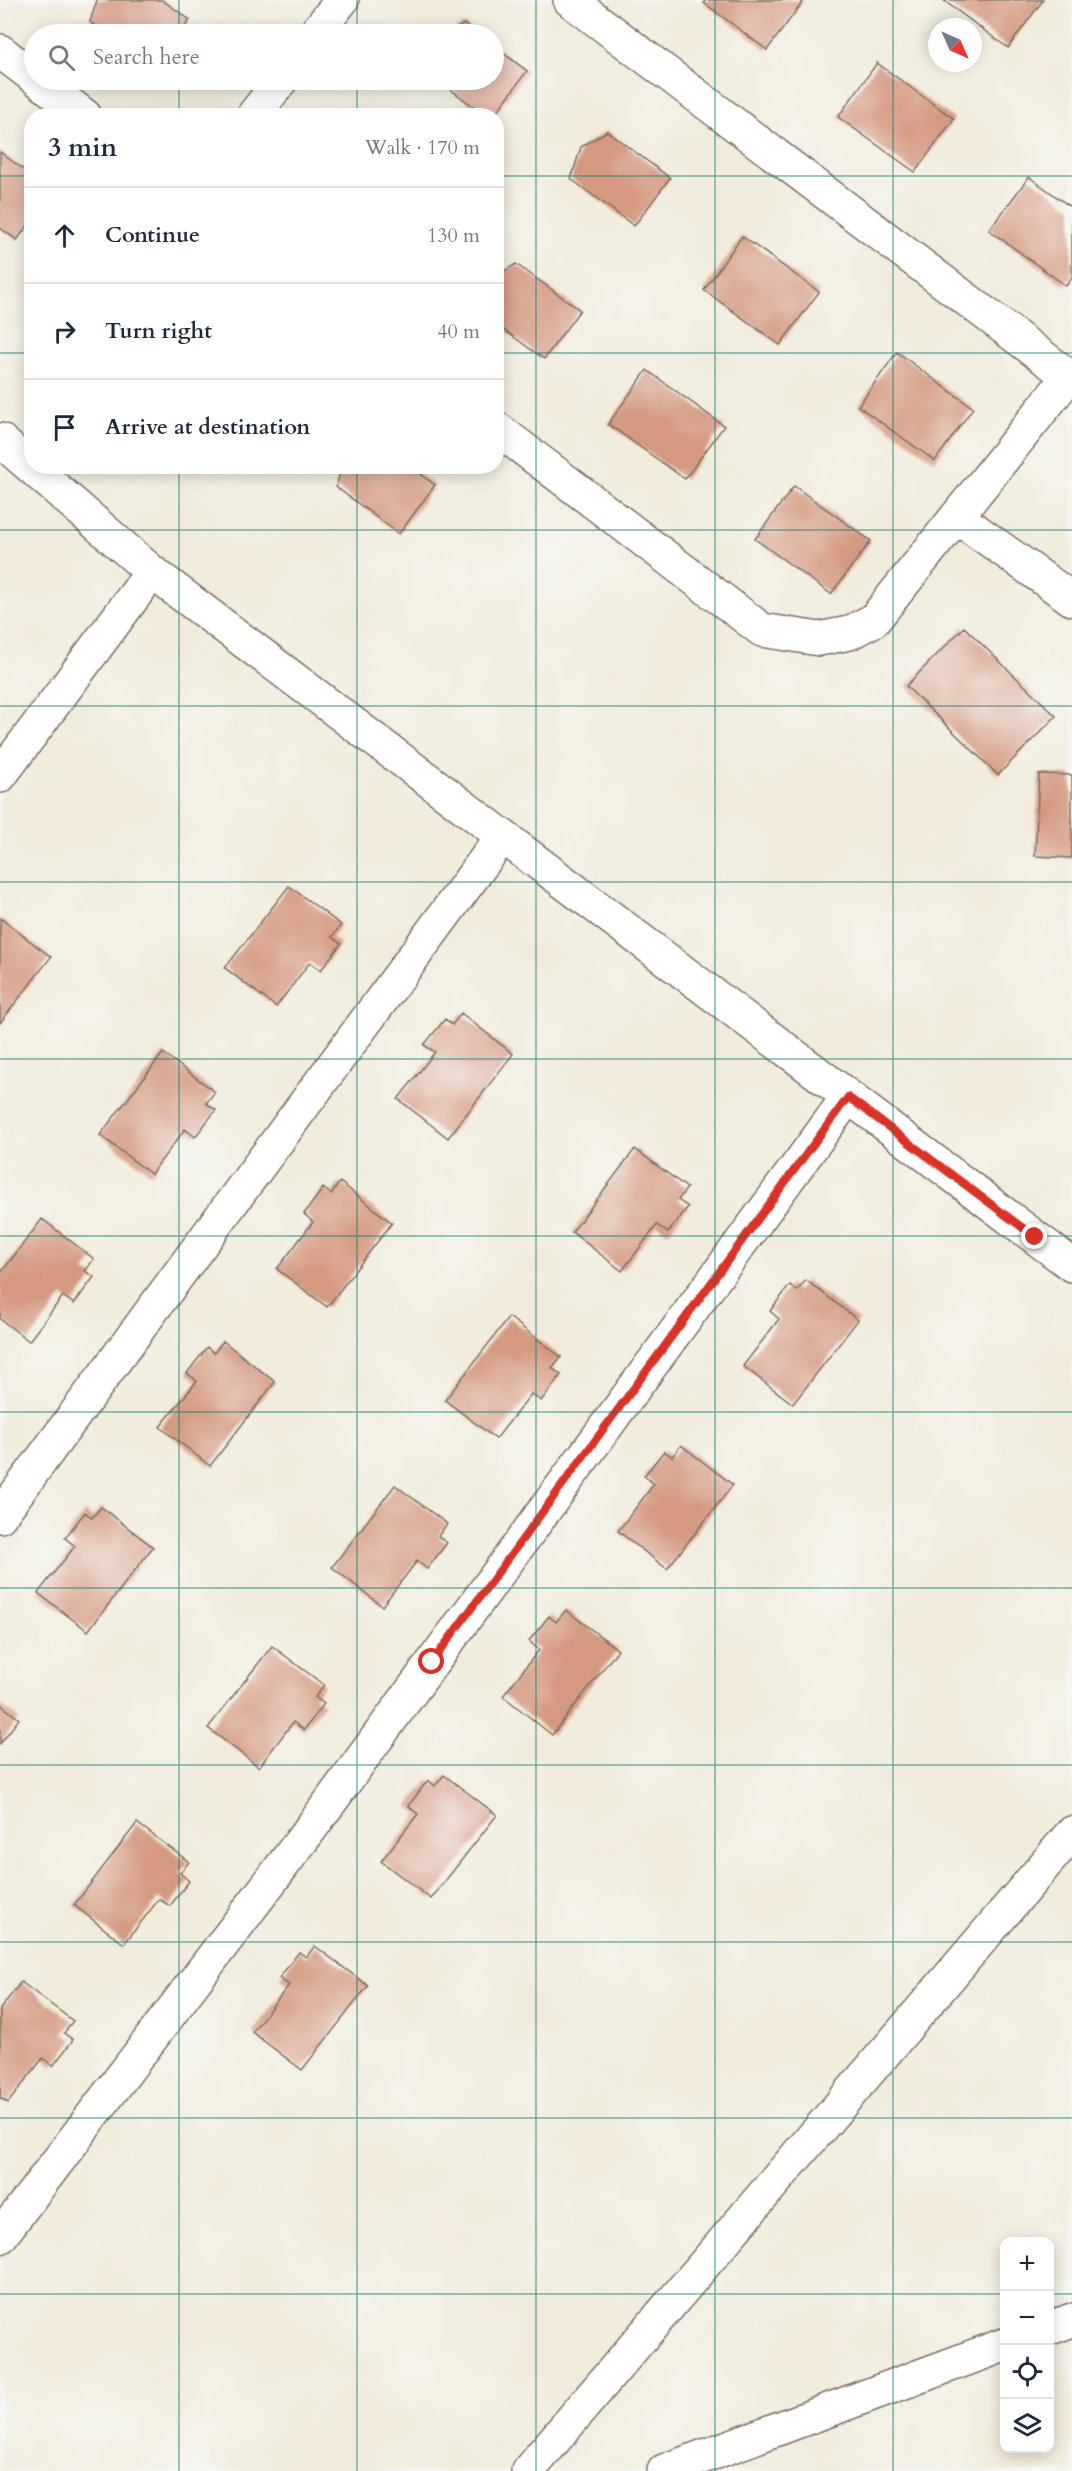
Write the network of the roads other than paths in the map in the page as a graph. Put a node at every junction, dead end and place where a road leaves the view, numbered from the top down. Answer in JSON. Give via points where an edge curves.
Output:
{"nodes":[{"id":1,"x":342,"y":0,"type":"edge"},
{"id":2,"x":570,"y":0,"type":"edge"},
{"id":3,"x":323,"y":24,"type":"edge"},
{"id":4,"x":0,"y":51,"type":"edge"},
{"id":5,"x":24,"y":69,"type":"edge"},
{"id":6,"x":51,"y":90,"type":"edge"},
{"id":7,"x":273,"y":90,"type":"edge"},
{"id":8,"x":75,"y":108,"type":"edge"},
{"id":9,"x":259,"y":108,"type":"edge"},
{"id":10,"x":1070,"y":377,"type":"edge"},
{"id":11,"x":504,"y":434,"type":"edge"},
{"id":12,"x":0,"y":440,"type":"edge"},
{"id":13,"x":24,"y":461,"type":"edge"},
{"id":14,"x":39,"y":474,"type":"edge"},
{"id":15,"x":957,"y":517,"type":"junction"},
{"id":16,"x":152,"y":572,"type":"junction"},
{"id":17,"x":1072,"y":599,"type":"edge"},
{"id":18,"x":0,"y":776,"type":"edge"},
{"id":19,"x":501,"y":837,"type":"junction"},
{"id":20,"x":848,"y":1097,"type":"junction"},
{"id":21,"x":1072,"y":1265,"type":"edge"},
{"id":22,"x":0,"y":1516,"type":"edge"},
{"id":23,"x":1072,"y":1833,"type":"edge"},
{"id":24,"x":0,"y":2237,"type":"edge"},
{"id":25,"x":1072,"y":2320,"type":"edge"},
{"id":26,"x":1054,"y":2327,"type":"edge"},
{"id":27,"x":1000,"y":2347,"type":"edge"},
{"id":28,"x":528,"y":2471,"type":"edge"},
{"id":29,"x":664,"y":2471,"type":"edge"}],
"edges":[{"from":1,"to":3,"type":"street"},
{"from":2,"to":10,"type":"street"},
{"from":4,"to":5,"type":"street"},
{"from":6,"to":8,"type":"street"},
{"from":7,"to":9,"type":"street"},
{"from":10,"to":15,"type":"street"},
{"from":11,"to":15,"type":"street","via":[[762,630],[819,639],[849,633],[874,620]]},
{"from":12,"to":13,"type":"street"},
{"from":14,"to":16,"type":"street"},
{"from":15,"to":17,"type":"street"},
{"from":16,"to":18,"type":"street"},
{"from":16,"to":19,"type":"street"},
{"from":19,"to":20,"type":"street"},
{"from":19,"to":22,"type":"street"},
{"from":20,"to":21,"type":"street"},
{"from":20,"to":24,"type":"street","via":[[315,1822]]},
{"from":23,"to":28,"type":"street"},
{"from":25,"to":26,"type":"street"},
{"from":27,"to":29,"type":"street"}]}
